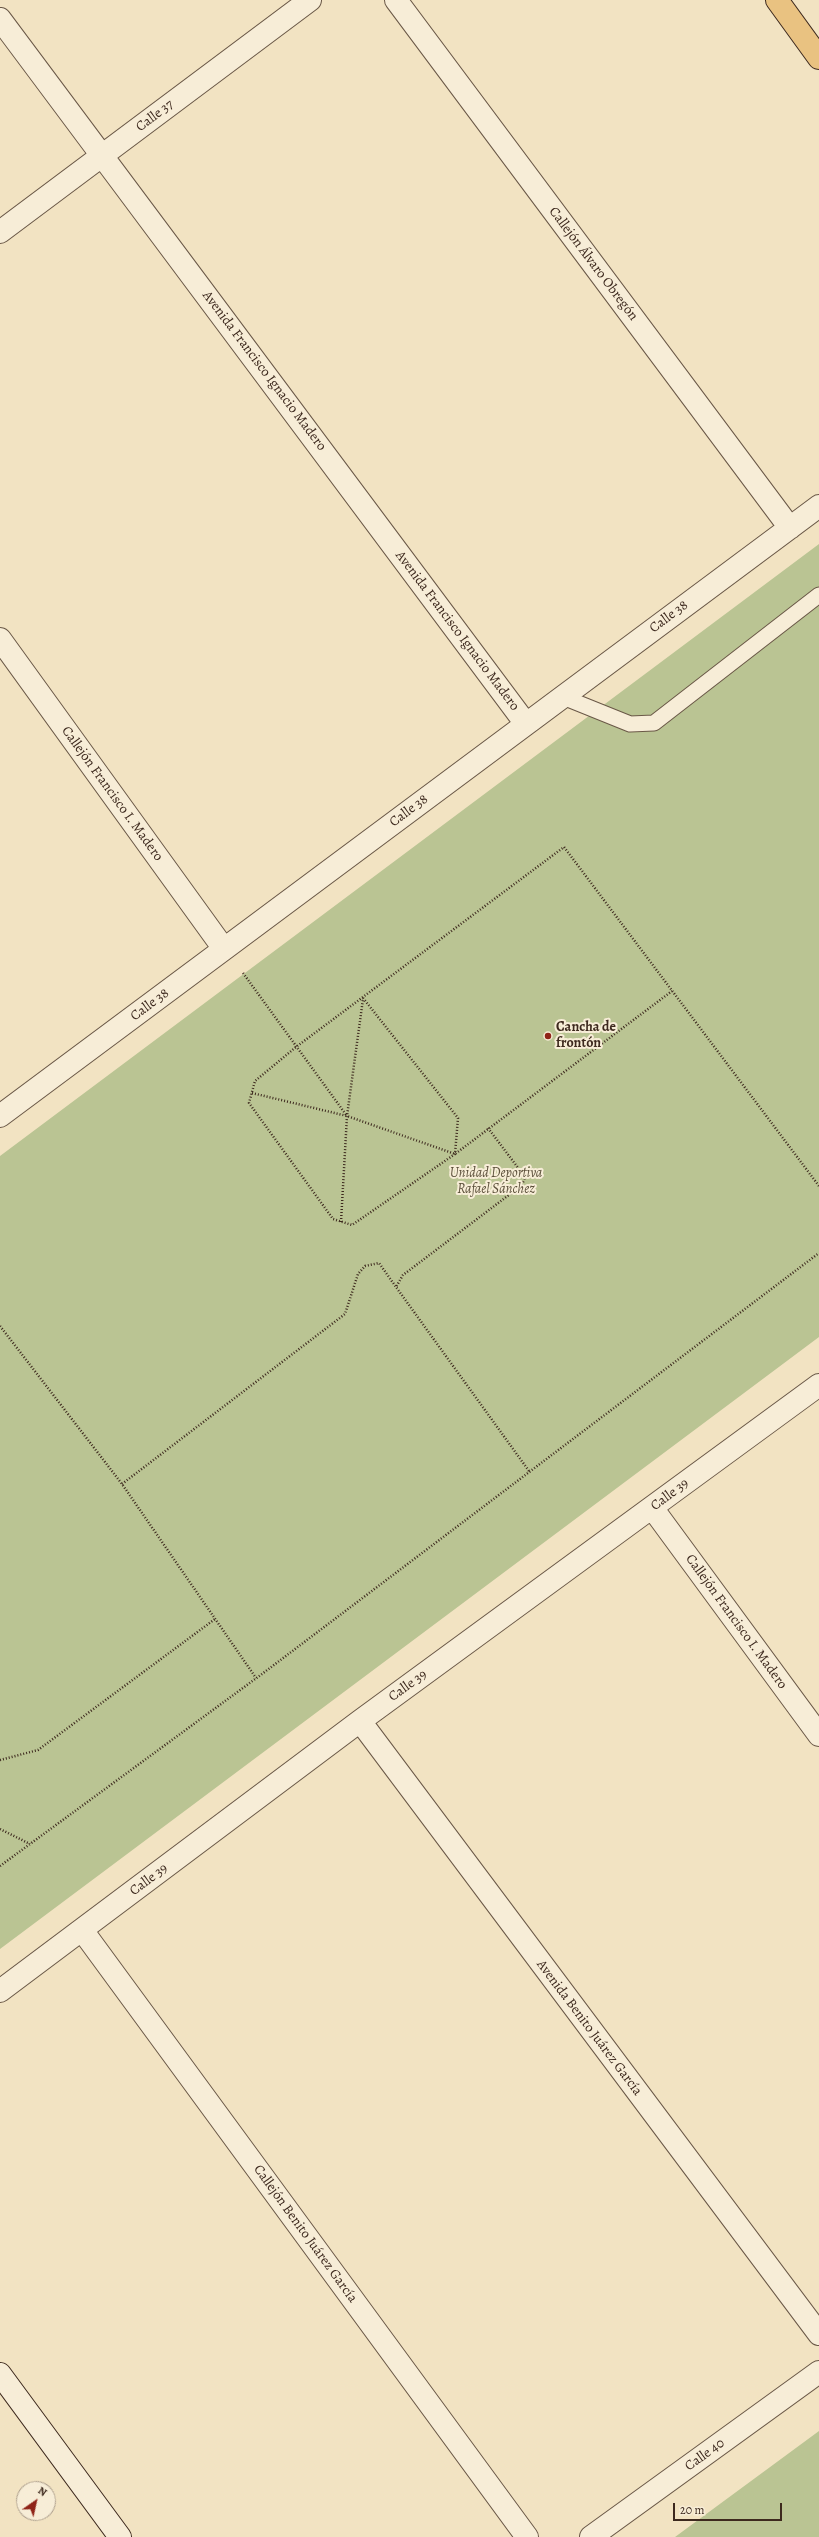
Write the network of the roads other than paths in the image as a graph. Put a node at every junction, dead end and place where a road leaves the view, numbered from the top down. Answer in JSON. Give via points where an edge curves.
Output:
{"nodes":[{"id":1,"x":310,"y":0,"type":"edge"},
{"id":2,"x":396,"y":0,"type":"edge"},
{"id":3,"x":777,"y":0,"type":"edge"},
{"id":4,"x":0,"y":19,"type":"edge"},
{"id":5,"x":819,"y":58,"type":"edge"},
{"id":6,"x":103,"y":155,"type":"junction"},
{"id":7,"x":0,"y":232,"type":"edge"},
{"id":8,"x":819,"y":506,"type":"edge"},
{"id":9,"x":790,"y":528,"type":"junction"},
{"id":10,"x":819,"y":595,"type":"edge"},
{"id":11,"x":0,"y":639,"type":"edge"},
{"id":12,"x":563,"y":697,"type":"junction"},
{"id":13,"x":526,"y":724,"type":"junction"},
{"id":14,"x":224,"y":949,"type":"junction"},
{"id":15,"x":0,"y":1116,"type":"edge"},
{"id":16,"x":819,"y":1385,"type":"edge"},
{"id":17,"x":652,"y":1509,"type":"junction"},
{"id":18,"x":360,"y":1721,"type":"junction"},
{"id":19,"x":819,"y":1735,"type":"edge"},
{"id":20,"x":82,"y":1930,"type":"junction"},
{"id":21,"x":0,"y":1991,"type":"edge"},
{"id":22,"x":819,"y":2334,"type":"edge"},
{"id":23,"x":819,"y":2372,"type":"edge"},
{"id":24,"x":0,"y":2374,"type":"edge"},
{"id":25,"x":120,"y":2537,"type":"edge"},
{"id":26,"x":527,"y":2537,"type":"edge"},
{"id":27,"x":591,"y":2537,"type":"edge"}],
"edges":[{"from":1,"to":6,"type":"street","name":"Calle 37"},
{"from":2,"to":9,"type":"street","name":"Callejón Álvaro Obregón"},
{"from":3,"to":5,"type":"highway"},
{"from":4,"to":6,"type":"street","name":"Avenida Francisco Ignacio Madero"},
{"from":6,"to":7,"type":"street","name":"Calle 37"},
{"from":6,"to":13,"type":"street","name":"Avenida Francisco Ignacio Madero"},
{"from":8,"to":9,"type":"street","name":"Calle 38"},
{"from":9,"to":12,"type":"street","name":"Calle 38"},
{"from":10,"to":12,"type":"lane","via":[[654,723],[630,724]]},
{"from":11,"to":14,"type":"street","name":"Callejón Francisco I. Madero"},
{"from":12,"to":13,"type":"street","name":"Calle 38"},
{"from":13,"to":14,"type":"street","name":"Calle 38"},
{"from":14,"to":15,"type":"street","name":"Calle 38"},
{"from":16,"to":17,"type":"street","name":"Calle 39"},
{"from":17,"to":18,"type":"street","name":"Calle 39"},
{"from":17,"to":19,"type":"street","name":"Callejón Francisco I. Madero"},
{"from":18,"to":20,"type":"street","name":"Calle 39"},
{"from":18,"to":22,"type":"street","name":"Avenida Benito Juárez García"},
{"from":20,"to":21,"type":"street","name":"Calle 39"},
{"from":20,"to":26,"type":"street","name":"Callejón Benito Juárez García"},
{"from":23,"to":27,"type":"street","name":"Calle 40"},
{"from":24,"to":25,"type":"street"}]}
